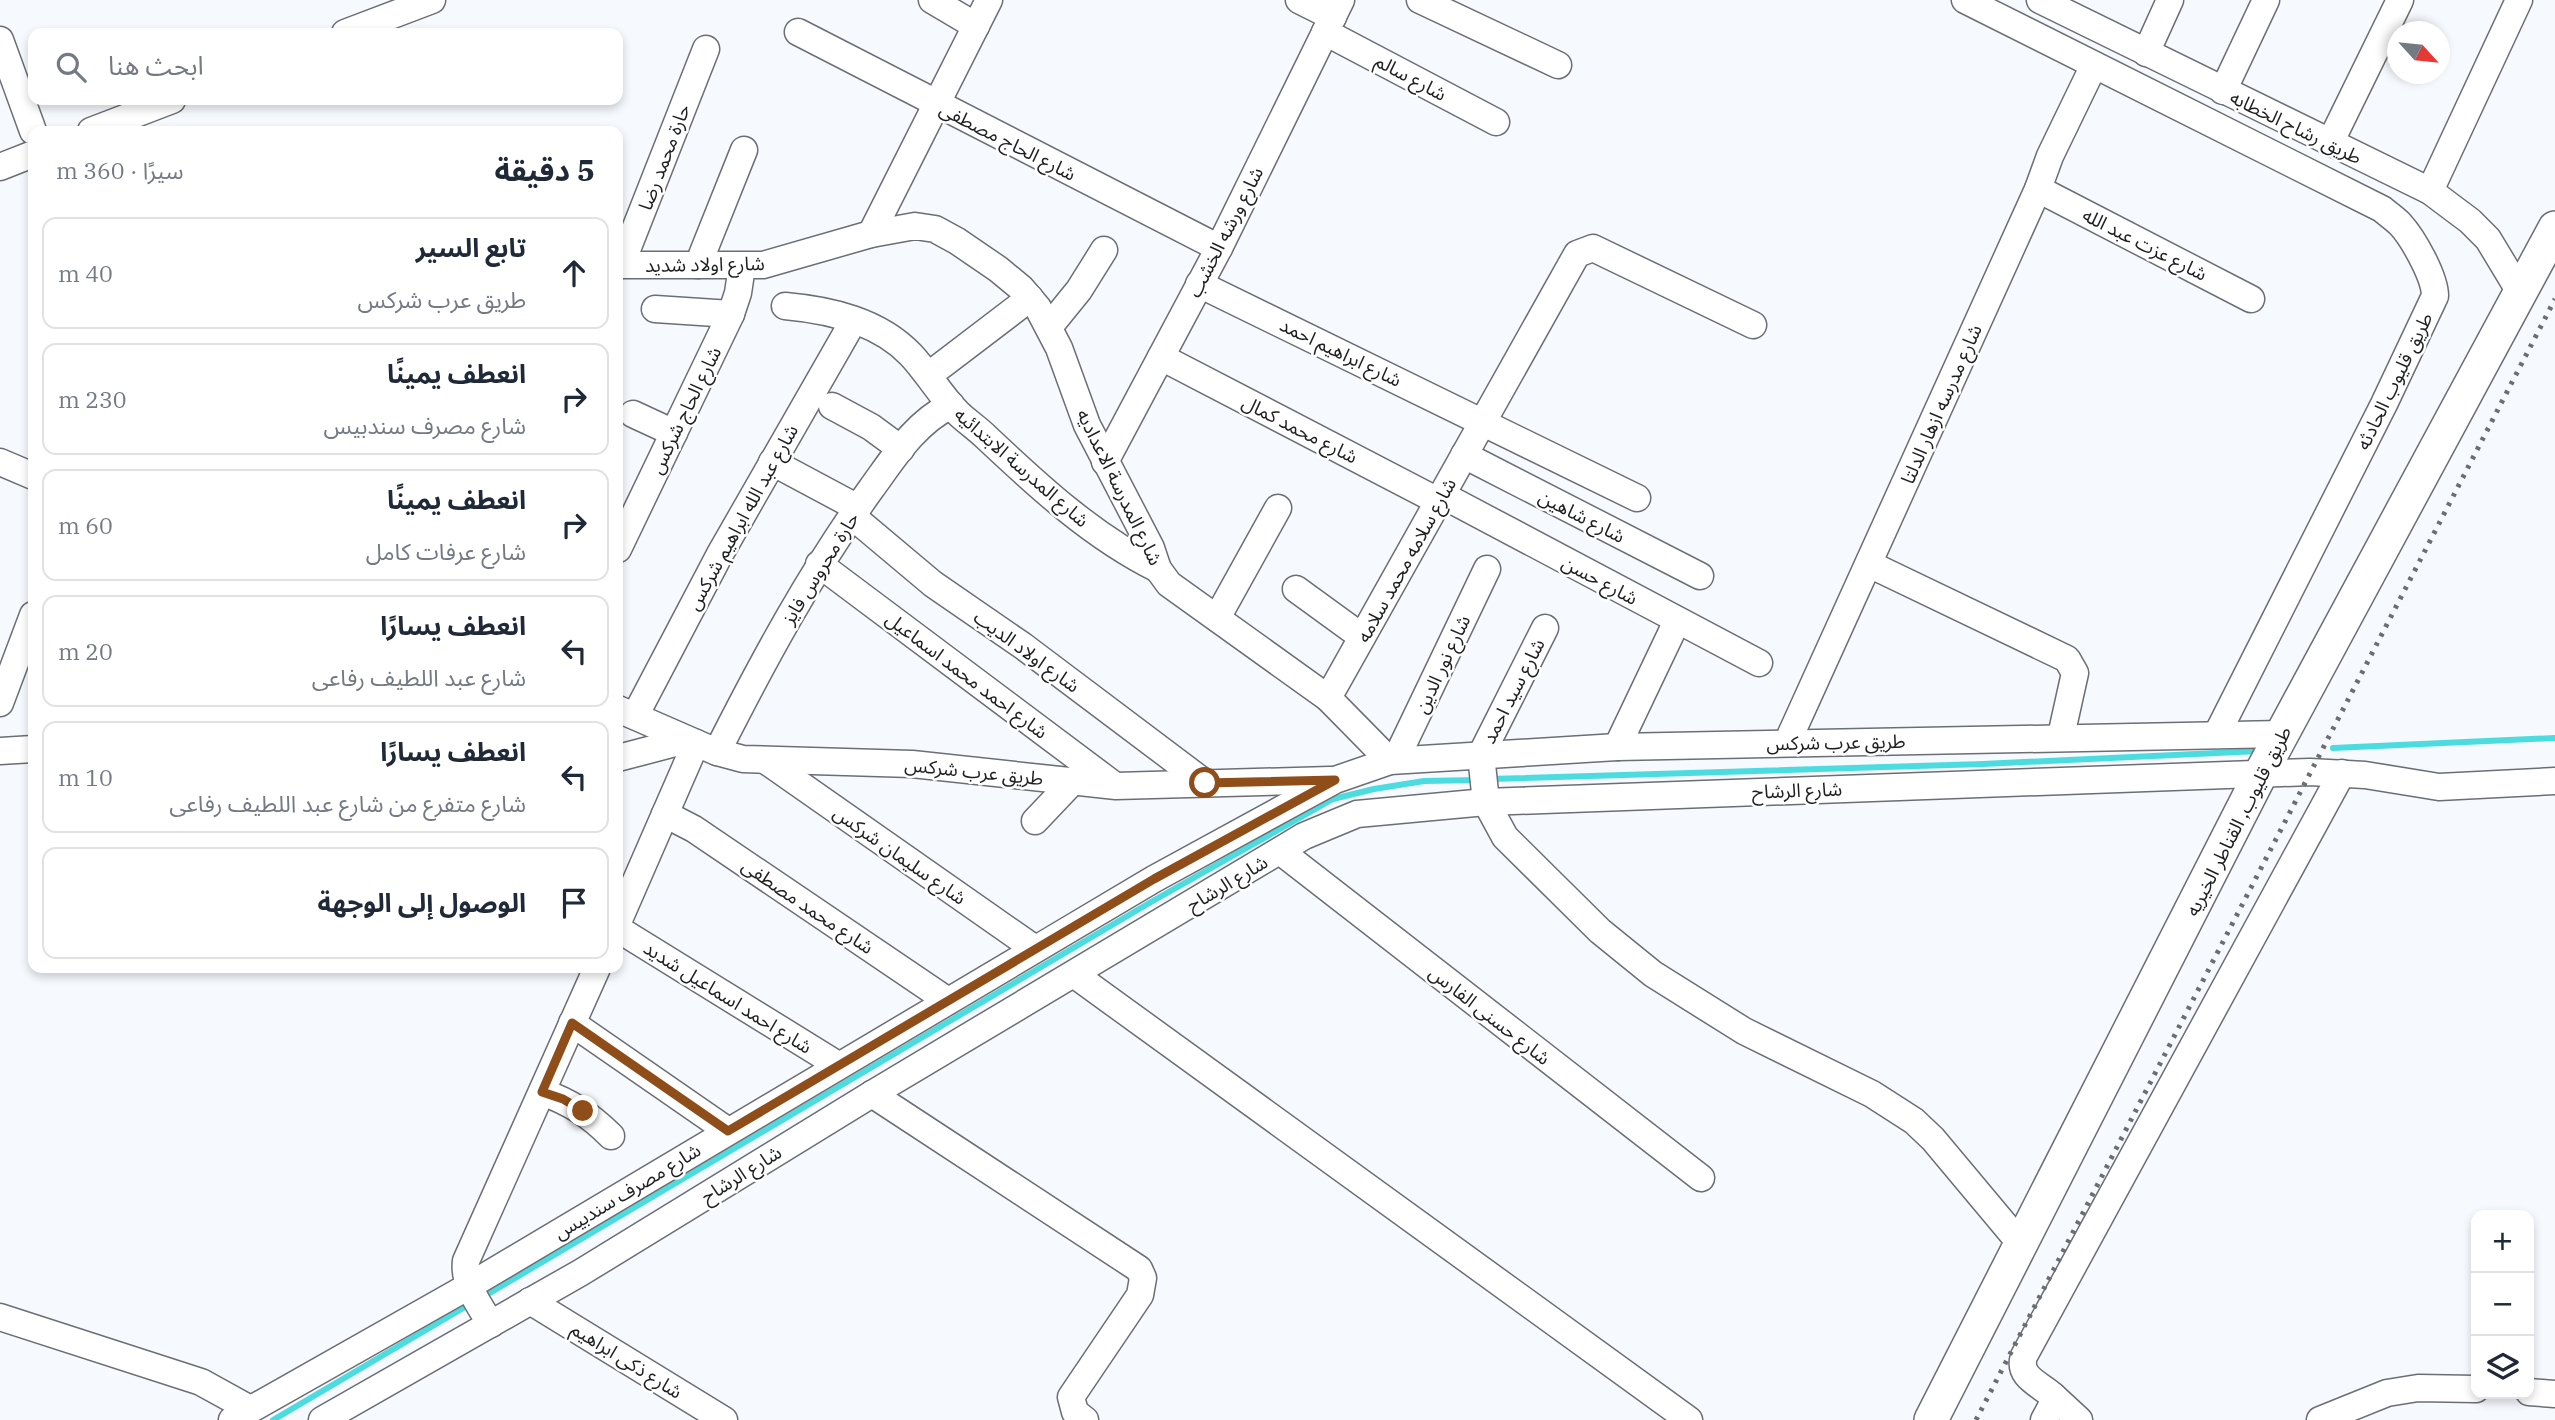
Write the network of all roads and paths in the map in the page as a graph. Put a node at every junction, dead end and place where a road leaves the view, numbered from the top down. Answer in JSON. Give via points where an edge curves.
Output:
{"nodes":[{"id":1,"x":432,"y":0,"type":"edge"},
{"id":2,"x":932,"y":0,"type":"edge"},
{"id":3,"x":989,"y":0,"type":"edge"},
{"id":4,"x":1299,"y":0,"type":"edge"},
{"id":5,"x":1420,"y":0,"type":"edge"},
{"id":6,"x":2040,"y":0,"type":"edge"},
{"id":7,"x":2170,"y":0,"type":"edge"},
{"id":8,"x":2266,"y":0,"type":"edge"},
{"id":9,"x":2400,"y":0,"type":"edge"},
{"id":10,"x":2519,"y":0,"type":"edge"},
{"id":11,"x":1977,"y":3,"type":"edge"},
{"id":12,"x":1333,"y":16,"type":"edge"},
{"id":13,"x":976,"y":26,"type":"junction"},
{"id":14,"x":358,"y":28,"type":"edge"},
{"id":15,"x":798,"y":32,"type":"dead end"},
{"id":16,"x":0,"y":40,"type":"edge"},
{"id":17,"x":706,"y":49,"type":"dead end"},
{"id":18,"x":2146,"y":53,"type":"junction"},
{"id":19,"x":1558,"y":65,"type":"dead end"},
{"id":20,"x":2094,"y":65,"type":"junction"},
{"id":21,"x":2190,"y":75,"type":"junction"},
{"id":22,"x":2223,"y":91,"type":"junction"},
{"id":23,"x":936,"y":104,"type":"junction"},
{"id":24,"x":159,"y":105,"type":"edge"},
{"id":25,"x":2175,"y":106,"type":"junction"},
{"id":26,"x":119,"y":120,"type":"junction"},
{"id":27,"x":1496,"y":122,"type":"dead end"},
{"id":28,"x":31,"y":126,"type":"edge"},
{"id":29,"x":104,"y":126,"type":"edge"},
{"id":30,"x":133,"y":126,"type":"edge"},
{"id":31,"x":2330,"y":143,"type":"junction"},
{"id":32,"x":744,"y":150,"type":"dead end"},
{"id":33,"x":28,"y":156,"type":"edge"},
{"id":34,"x":0,"y":167,"type":"edge"},
{"id":35,"x":2038,"y":189,"type":"junction"},
{"id":36,"x":2430,"y":191,"type":"junction"},
{"id":37,"x":2555,"y":228,"type":"edge"},
{"id":38,"x":872,"y":234,"type":"junction"},
{"id":39,"x":1219,"y":248,"type":"junction"},
{"id":40,"x":1104,"y":250,"type":"dead end"},
{"id":41,"x":623,"y":257,"type":"edge"},
{"id":42,"x":623,"y":265,"type":"edge"},
{"id":43,"x":698,"y":265,"type":"junction"},
{"id":44,"x":742,"y":266,"type":"junction"},
{"id":45,"x":1199,"y":284,"type":"junction"},
{"id":46,"x":2520,"y":292,"type":"junction"},
{"id":47,"x":1030,"y":298,"type":"junction"},
{"id":48,"x":2251,"y":299,"type":"dead end"},
{"id":49,"x":785,"y":306,"type":"dead end"},
{"id":50,"x":654,"y":309,"type":"dead end"},
{"id":51,"x":731,"y":314,"type":"junction"},
{"id":52,"x":853,"y":320,"type":"junction"},
{"id":53,"x":1753,"y":325,"type":"dead end"},
{"id":54,"x":1049,"y":327,"type":"junction"},
{"id":55,"x":1161,"y":357,"type":"junction"},
{"id":56,"x":929,"y":375,"type":"junction"},
{"id":57,"x":951,"y":405,"type":"junction"},
{"id":58,"x":832,"y":406,"type":"dead end"},
{"id":59,"x":634,"y":414,"type":"dead end"},
{"id":60,"x":1483,"y":421,"type":"junction"},
{"id":61,"x":674,"y":433,"type":"junction"},
{"id":62,"x":901,"y":449,"type":"junction"},
{"id":63,"x":1464,"y":455,"type":"junction"},
{"id":64,"x":0,"y":462,"type":"edge"},
{"id":65,"x":772,"y":462,"type":"junction"},
{"id":66,"x":1105,"y":462,"type":"junction"},
{"id":67,"x":28,"y":473,"type":"edge"},
{"id":68,"x":1440,"y":498,"type":"junction"},
{"id":69,"x":1637,"y":498,"type":"dead end"},
{"id":70,"x":1278,"y":508,"type":"dead end"},
{"id":71,"x":855,"y":512,"type":"junction"},
{"id":72,"x":623,"y":539,"type":"edge"},
{"id":73,"x":1869,"y":564,"type":"junction"},
{"id":74,"x":819,"y":565,"type":"junction"},
{"id":75,"x":1158,"y":569,"type":"junction"},
{"id":76,"x":1487,"y":569,"type":"dead end"},
{"id":77,"x":1700,"y":576,"type":"dead end"},
{"id":78,"x":1296,"y":589,"type":"dead end"},
{"id":79,"x":1217,"y":618,"type":"junction"},
{"id":80,"x":1677,"y":621,"type":"junction"},
{"id":81,"x":28,"y":628,"type":"edge"},
{"id":82,"x":1545,"y":628,"type":"dead end"},
{"id":83,"x":1362,"y":637,"type":"junction"},
{"id":84,"x":1759,"y":663,"type":"dead end"},
{"id":85,"x":1328,"y":698,"type":"junction"},
{"id":86,"x":0,"y":704,"type":"edge"},
{"id":87,"x":626,"y":712,"type":"edge"},
{"id":88,"x":2217,"y":734,"type":"junction"},
{"id":89,"x":2282,"y":734,"type":"junction"},
{"id":90,"x":2061,"y":736,"type":"junction"},
{"id":91,"x":1787,"y":743,"type":"junction"},
{"id":92,"x":707,"y":747,"type":"junction"},
{"id":93,"x":1617,"y":747,"type":"junction"},
{"id":94,"x":28,"y":749,"type":"edge"},
{"id":95,"x":0,"y":751,"type":"edge"},
{"id":96,"x":1481,"y":755,"type":"junction"},
{"id":97,"x":623,"y":758,"type":"edge"},
{"id":98,"x":765,"y":760,"type":"junction"},
{"id":99,"x":1393,"y":760,"type":"junction"},
{"id":100,"x":2261,"y":773,"type":"junction"},
{"id":101,"x":2342,"y":773,"type":"junction"},
{"id":102,"x":1335,"y":780,"type":"junction"},
{"id":103,"x":1073,"y":781,"type":"junction"},
{"id":104,"x":2555,"y":781,"type":"edge"},
{"id":105,"x":1205,"y":783,"type":"junction"},
{"id":106,"x":1116,"y":786,"type":"junction"},
{"id":107,"x":1486,"y":802,"type":"junction"},
{"id":108,"x":665,"y":814,"type":"junction"},
{"id":109,"x":1035,"y":821,"type":"dead end"},
{"id":110,"x":1280,"y":851,"type":"junction"},
{"id":111,"x":623,"y":911,"type":"edge"},
{"id":112,"x":623,"y":932,"type":"edge"},
{"id":113,"x":1035,"y":949,"type":"junction"},
{"id":114,"x":595,"y":973,"type":"edge"},
{"id":115,"x":1075,"y":975,"type":"junction"},
{"id":116,"x":948,"y":1001,"type":"junction"},
{"id":117,"x":572,"y":1023,"type":"junction"},
{"id":118,"x":838,"y":1065,"type":"junction"},
{"id":119,"x":542,"y":1092,"type":"junction"},
{"id":120,"x":872,"y":1094,"type":"junction"},
{"id":121,"x":728,"y":1131,"type":"junction"},
{"id":122,"x":611,"y":1136,"type":"dead end"},
{"id":123,"x":1701,"y":1178,"type":"dead end"},
{"id":124,"x":2020,"y":1243,"type":"junction"},
{"id":125,"x":470,"y":1288,"type":"junction"},
{"id":126,"x":530,"y":1301,"type":"junction"},
{"id":127,"x":0,"y":1317,"type":"edge"},
{"id":128,"x":488,"y":1320,"type":"junction"},
{"id":129,"x":2471,"y":1389,"type":"edge"},
{"id":130,"x":2534,"y":1392,"type":"edge"},
{"id":131,"x":2555,"y":1394,"type":"edge"},
{"id":132,"x":2048,"y":1408,"type":"edge"},
{"id":133,"x":241,"y":1415,"type":"edge"},
{"id":134,"x":1083,"y":1419,"type":"edge"},
{"id":135,"x":322,"y":1420,"type":"edge"},
{"id":136,"x":724,"y":1420,"type":"edge"},
{"id":137,"x":1689,"y":1420,"type":"edge"},
{"id":138,"x":1931,"y":1420,"type":"edge"},
{"id":139,"x":2079,"y":1420,"type":"edge"},
{"id":140,"x":2319,"y":1420,"type":"edge"}],
"edges":[{"from":1,"to":14,"type":"street"},
{"from":2,"to":13,"type":"street"},
{"from":3,"to":13,"type":"street"},
{"from":4,"to":12,"type":"street","name":"شارع سالم"},
{"from":5,"to":19,"type":"street"},
{"from":6,"to":18,"type":"street","name":"طريق رشاح الخطابه"},
{"from":7,"to":18,"type":"street"},
{"from":8,"to":22,"type":"street"},
{"from":9,"to":31,"type":"street"},
{"from":10,"to":36,"type":"street"},
{"from":11,"to":20,"type":"street","name":"طريق قليوب الحادثه"},
{"from":12,"to":27,"type":"street","name":"شارع سالم"},
{"from":12,"to":39,"type":"street","name":"شارع ورشه الخشب"},
{"from":13,"to":23,"type":"street"},
{"from":15,"to":23,"type":"street","name":"شارع الحاج مصطفى"},
{"from":16,"to":28,"type":"street"},
{"from":17,"to":41,"type":"street","name":"حارة محمد رضا"},
{"from":18,"to":21,"type":"street","name":"طريق رشاح الخطابه"},
{"from":20,"to":25,"type":"street","name":"طريق قليوب الحادثه"},
{"from":20,"to":35,"type":"street","name":"شارع مدرسه ازهار الدلتا"},
{"from":21,"to":22,"type":"street","name":"طريق رشاح الخطابه"},
{"from":21,"to":25,"type":"street"},
{"from":22,"to":31,"type":"street","name":"طريق رشاح الخطابه"},
{"from":23,"to":38,"type":"street"},
{"from":23,"to":39,"type":"street","name":"شارع الحاج مصطفى"},
{"from":24,"to":26,"type":"street"},
{"from":25,"to":88,"type":"street","name":"طريق قليوب الحادثه","via":[[2382,209],[2414,244],[2435,289],[2384,404]]},
{"from":26,"to":29,"type":"street"},
{"from":26,"to":30,"type":"street"},
{"from":31,"to":36,"type":"street","name":"طريق رشاح الخطابه"},
{"from":32,"to":43,"type":"street"},
{"from":33,"to":34,"type":"street"},
{"from":35,"to":48,"type":"street","name":"شارع عزت عبد الله"},
{"from":35,"to":73,"type":"street","name":"شارع مدرسه ازهار الدلتا"},
{"from":36,"to":46,"type":"street","name":"طريق رشاح الخطابه","via":[[2488,239]]},
{"from":37,"to":46,"type":"main road","name":"طريق قليوب, القناطر الخيريه"},
{"from":38,"to":44,"type":"street","name":"شارع اولاد شديد","via":[[781,261]]},
{"from":38,"to":47,"type":"street","name":"شارع المدرسة الاعداديه","via":[[915,226],[935,229],[977,253]]},
{"from":39,"to":45,"type":"street","name":"شارع ورشه الخشب"},
{"from":40,"to":54,"type":"street"},
{"from":42,"to":43,"type":"street","name":"شارع اولاد شديد"},
{"from":43,"to":44,"type":"street","name":"شارع اولاد شديد"},
{"from":44,"to":51,"type":"street","name":"شارع الحاج شركس"},
{"from":45,"to":55,"type":"street","name":"شارع ورشه الخشب"},
{"from":45,"to":60,"type":"street","name":"شارع ابراهيم احمد"},
{"from":46,"to":89,"type":"main road","name":"طريق قليوب, القناطر الخيريه"},
{"from":47,"to":54,"type":"street","name":"شارع المدرسة الاعداديه"},
{"from":47,"to":56,"type":"street"},
{"from":49,"to":52,"type":"street","name":"شارع المدرسة الابتدائيه","via":[[820,309]]},
{"from":50,"to":51,"type":"street"},
{"from":51,"to":61,"type":"street","name":"شارع الحاج شركس"},
{"from":52,"to":56,"type":"street","name":"شارع المدرسة الابتدائيه","via":[[891,337]]},
{"from":52,"to":65,"type":"street","name":"شارع عبد الله ابراهيم شركس"},
{"from":53,"to":60,"type":"street","name":"شارع سلامه محمد سلامه","via":[[1593,248],[1577,254]]},
{"from":54,"to":66,"type":"street","name":"شارع المدرسة الاعداديه"},
{"from":55,"to":66,"type":"street","name":"شارع ورشه الخشب"},
{"from":55,"to":68,"type":"street","name":"شارع محمد كمال"},
{"from":56,"to":57,"type":"street","name":"شارع المدرسة الابتدائيه"},
{"from":57,"to":62,"type":"street","name":"حارة محروس فايز","via":[[931,415]]},
{"from":57,"to":75,"type":"street","name":"شارع المدرسة الابتدائيه","via":[[1056,502]]},
{"from":58,"to":62,"type":"street"},
{"from":59,"to":61,"type":"street"},
{"from":60,"to":63,"type":"street","name":"شارع سلامه محمد سلامه"},
{"from":60,"to":69,"type":"street","name":"شارع ابراهيم احمد"},
{"from":61,"to":72,"type":"street","name":"شارع الحاج شركس"},
{"from":62,"to":71,"type":"street","name":"حارة محروس فايز"},
{"from":63,"to":68,"type":"street","name":"شارع سلامه محمد سلامه"},
{"from":63,"to":77,"type":"street","name":"شارع شاهين"},
{"from":64,"to":67,"type":"street"},
{"from":65,"to":71,"type":"street","name":"شارع اولاد الديب"},
{"from":65,"to":87,"type":"street","name":"شارع عبد الله ابراهيم شركس"},
{"from":66,"to":75,"type":"street","name":"شارع المدرسة الاعداديه"},
{"from":68,"to":80,"type":"street","name":"شارع حسن"},
{"from":68,"to":83,"type":"street","name":"شارع سلامه محمد سلامه"},
{"from":70,"to":79,"type":"street"},
{"from":71,"to":74,"type":"street","name":"حارة محروس فايز"},
{"from":71,"to":105,"type":"street","name":"شارع اولاد الديب","via":[[933,584]]},
{"from":73,"to":90,"type":"street","via":[[2067,659],[2075,673]]},
{"from":73,"to":91,"type":"street","name":"شارع مدرسه ازهار الدلتا"},
{"from":74,"to":92,"type":"street","name":"حارة محروس فايز"},
{"from":74,"to":106,"type":"street","name":"شارع احمد محمد اسماعيل"},
{"from":75,"to":79,"type":"street","name":"شارع المدرسة الاعداديه","via":[[1169,584]]},
{"from":76,"to":99,"type":"street","name":"شارع نور الدين"},
{"from":78,"to":83,"type":"street"},
{"from":79,"to":85,"type":"street","name":"شارع المدرسة الاعداديه"},
{"from":80,"to":84,"type":"street","name":"شارع حسن"},
{"from":80,"to":93,"type":"street"},
{"from":81,"to":86,"type":"street"},
{"from":82,"to":96,"type":"street","name":"شارع سيد احمد"},
{"from":83,"to":85,"type":"street","name":"شارع سلامه محمد سلامه"},
{"from":85,"to":99,"type":"street","name":"شارع المدرسة الاعداديه"},
{"from":87,"to":92,"type":"street"},
{"from":88,"to":89,"type":"street","name":"طريق عرب شركس"},
{"from":88,"to":90,"type":"street","name":"طريق عرب شركس"},
{"from":89,"to":100,"type":"main road","name":"طريق قليوب, القناطر الخيريه"},
{"from":90,"to":91,"type":"street","name":"طريق عرب شركس"},
{"from":91,"to":93,"type":"street","name":"طريق عرب شركس"},
{"from":92,"to":97,"type":"street","name":"طريق عرب شركس","via":[[663,745]]},
{"from":92,"to":98,"type":"street","name":"طريق عرب شركس","via":[[743,759]]},
{"from":92,"to":108,"type":"street","name":"حارة محروس فايز"},
{"from":93,"to":96,"type":"street","name":"طريق عرب شركس"},
{"from":94,"to":95,"type":"street"},
{"from":96,"to":99,"type":"street","name":"طريق عرب شركس"},
{"from":96,"to":107,"type":"street"},
{"from":98,"to":103,"type":"street","name":"طريق عرب شركس","via":[[912,764]]},
{"from":98,"to":113,"type":"street","name":"شارع سليمان شركس"},
{"from":99,"to":102,"type":"street","name":"شارع مصرف سندبيس"},
{"from":100,"to":101,"type":"street","name":"شارع الرشاح"},
{"from":100,"to":107,"type":"street","name":"شارع الرشاح"},
{"from":100,"to":124,"type":"main road","name":"طريق قليوب, القناطر الخيريه"},
{"from":101,"to":104,"type":"street","name":"شارع الرشاح","via":[[2439,787]]},
{"from":101,"to":132,"type":"street","via":[[2024,1356],[2023,1371]]},
{"from":102,"to":105,"type":"street","name":"طريق عرب شركس"},
{"from":102,"to":113,"type":"street","name":"شارع مصرف سندبيس"},
{"from":103,"to":106,"type":"street","name":"طريق عرب شركس"},
{"from":103,"to":109,"type":"street"},
{"from":105,"to":106,"type":"street","name":"طريق عرب شركس"},
{"from":107,"to":110,"type":"street","name":"شارع الرشاح","via":[[1357,814]]},
{"from":107,"to":124,"type":"street","via":[[1505,836],[1600,931],[1710,1012],[1872,1094],[1914,1121]]},
{"from":108,"to":111,"type":"street","name":"حارة محروس فايز"},
{"from":108,"to":116,"type":"street","name":"شارع محمد مصطفى"},
{"from":110,"to":115,"type":"street","name":"شارع الرشاح"},
{"from":110,"to":123,"type":"street","name":"شارع حسنى الفارس"},
{"from":112,"to":118,"type":"street","name":"شارع احمد اسماعيل شديد"},
{"from":113,"to":116,"type":"street","name":"شارع مصرف سندبيس"},
{"from":114,"to":117,"type":"street"},
{"from":115,"to":120,"type":"street","name":"شارع الرشاح"},
{"from":115,"to":137,"type":"street"},
{"from":116,"to":118,"type":"street","name":"شارع مصرف سندبيس"},
{"from":117,"to":119,"type":"street"},
{"from":117,"to":121,"type":"street"},
{"from":118,"to":121,"type":"street","name":"شارع مصرف سندبيس"},
{"from":119,"to":122,"type":"street","via":[[583,1111]]},
{"from":119,"to":125,"type":"street","via":[[466,1261]]},
{"from":120,"to":126,"type":"street","name":"شارع الرشاح"},
{"from":120,"to":134,"type":"street","via":[[1139,1269],[1143,1278],[1140,1295],[1071,1397],[1075,1412]]},
{"from":121,"to":125,"type":"street","name":"شارع مصرف سندبيس"},
{"from":124,"to":138,"type":"main road","name":"طريق قليوب, القناطر الخيريه"},
{"from":125,"to":128,"type":"street"},
{"from":125,"to":133,"type":"street","name":"شارع مصرف سندبيس"},
{"from":126,"to":128,"type":"street","name":"شارع الرشاح"},
{"from":126,"to":136,"type":"street","name":"شارع ذكى ابراهيم"},
{"from":127,"to":133,"type":"street","via":[[201,1382]]},
{"from":128,"to":135,"type":"street","name":"شارع الرشاح"},
{"from":129,"to":140,"type":"street","via":[[2387,1393]]},
{"from":130,"to":131,"type":"street"},
{"from":132,"to":139,"type":"street"}]}
